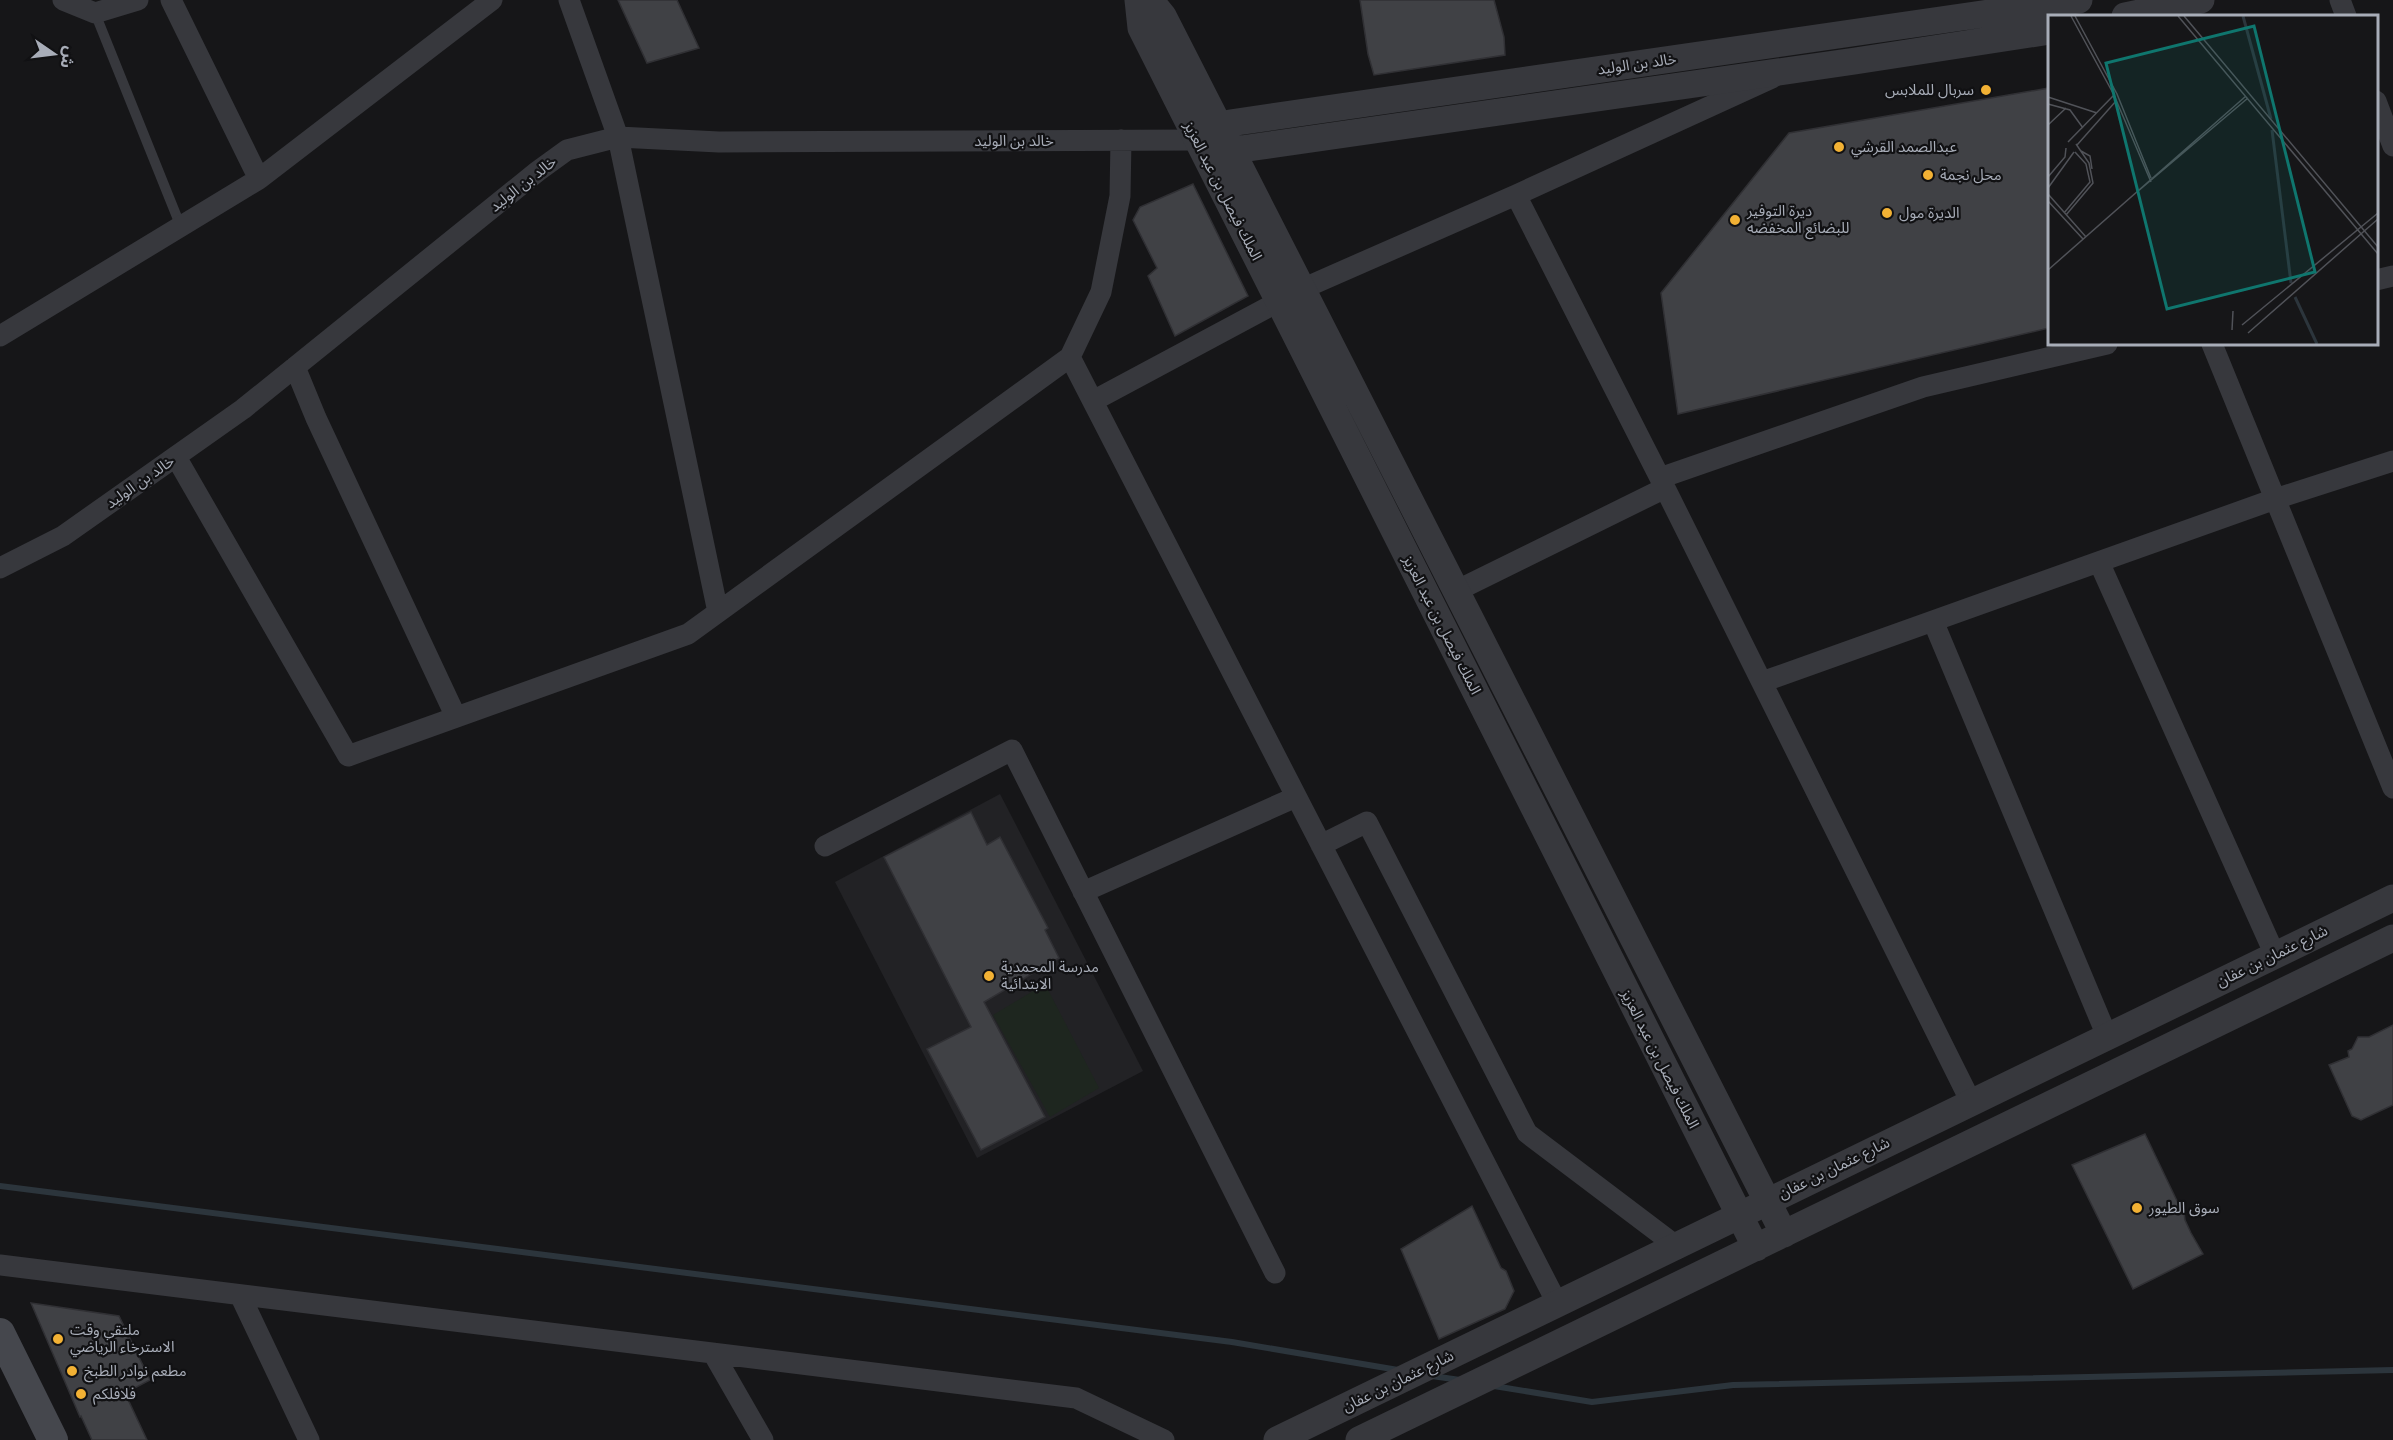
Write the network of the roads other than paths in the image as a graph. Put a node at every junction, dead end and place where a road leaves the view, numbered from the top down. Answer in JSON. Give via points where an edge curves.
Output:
{"nodes":[{"id":1,"x":63,"y":0,"type":"edge"},
{"id":2,"x":138,"y":0,"type":"edge"},
{"id":3,"x":171,"y":0,"type":"edge"},
{"id":4,"x":492,"y":0,"type":"edge"},
{"id":5,"x":569,"y":0,"type":"edge"},
{"id":6,"x":1137,"y":0,"type":"edge"},
{"id":7,"x":1150,"y":0,"type":"edge"},
{"id":8,"x":2077,"y":0,"type":"edge"},
{"id":9,"x":2201,"y":0,"type":"edge"},
{"id":10,"x":2340,"y":0,"type":"edge"},
{"id":11,"x":2019,"y":4,"type":"edge"},
{"id":12,"x":95,"y":13,"type":"junction"},
{"id":13,"x":2130,"y":15,"type":"edge"},
{"id":14,"x":2346,"y":15,"type":"edge"},
{"id":15,"x":2048,"y":31,"type":"edge"},
{"id":16,"x":1789,"y":71,"type":"junction"},
{"id":17,"x":2378,"y":106,"type":"edge"},
{"id":18,"x":2391,"y":135,"type":"edge"},
{"id":19,"x":618,"y":137,"type":"junction"},
{"id":20,"x":1216,"y":138,"type":"junction"},
{"id":21,"x":1121,"y":140,"type":"junction"},
{"id":22,"x":259,"y":179,"type":"junction"},
{"id":23,"x":1516,"y":195,"type":"junction"},
{"id":24,"x":181,"y":227,"type":"junction"},
{"id":25,"x":2393,"y":276,"type":"edge"},
{"id":26,"x":2378,"y":280,"type":"edge"},
{"id":27,"x":1302,"y":289,"type":"junction"},
{"id":28,"x":1279,"y":302,"type":"junction"},
{"id":29,"x":0,"y":336,"type":"edge"},
{"id":30,"x":2103,"y":345,"type":"edge"},
{"id":31,"x":2212,"y":345,"type":"edge"},
{"id":32,"x":1070,"y":357,"type":"junction"},
{"id":33,"x":296,"y":367,"type":"junction"},
{"id":34,"x":1093,"y":401,"type":"junction"},
{"id":35,"x":176,"y":457,"type":"junction"},
{"id":36,"x":2393,"y":461,"type":"edge"},
{"id":37,"x":1663,"y":483,"type":"junction"},
{"id":38,"x":2275,"y":500,"type":"junction"},
{"id":39,"x":2099,"y":562,"type":"junction"},
{"id":40,"x":0,"y":568,"type":"edge"},
{"id":41,"x":1456,"y":591,"type":"junction"},
{"id":42,"x":718,"y":612,"type":"junction"},
{"id":43,"x":1933,"y":621,"type":"junction"},
{"id":44,"x":1762,"y":682,"type":"junction"},
{"id":45,"x":456,"y":717,"type":"junction"},
{"id":46,"x":2393,"y":788,"type":"edge"},
{"id":47,"x":1296,"y":796,"type":"junction"},
{"id":48,"x":1321,"y":845,"type":"junction"},
{"id":49,"x":825,"y":846,"type":"dead end"},
{"id":50,"x":1083,"y":892,"type":"junction"},
{"id":51,"x":2393,"y":898,"type":"edge"},
{"id":52,"x":2393,"y":938,"type":"edge"},
{"id":53,"x":2275,"y":955,"type":"junction"},
{"id":54,"x":2107,"y":1036,"type":"junction"},
{"id":55,"x":1971,"y":1102,"type":"junction"},
{"id":56,"x":1767,"y":1201,"type":"junction"},
{"id":57,"x":1739,"y":1214,"type":"junction"},
{"id":58,"x":1784,"y":1234,"type":"junction"},
{"id":59,"x":1675,"y":1245,"type":"junction"},
{"id":60,"x":1756,"y":1248,"type":"junction"},
{"id":61,"x":0,"y":1265,"type":"edge"},
{"id":62,"x":1275,"y":1273,"type":"dead end"},
{"id":63,"x":240,"y":1295,"type":"junction"},
{"id":64,"x":1557,"y":1303,"type":"junction"},
{"id":65,"x":0,"y":1333,"type":"edge"},
{"id":66,"x":713,"y":1353,"type":"junction"},
{"id":67,"x":53,"y":1440,"type":"edge"},
{"id":68,"x":309,"y":1440,"type":"edge"},
{"id":69,"x":763,"y":1440,"type":"edge"},
{"id":70,"x":1164,"y":1440,"type":"edge"},
{"id":71,"x":1277,"y":1440,"type":"edge"},
{"id":72,"x":1359,"y":1440,"type":"edge"}],
"edges":[{"from":1,"to":12,"type":"street"},
{"from":2,"to":12,"type":"street"},
{"from":3,"to":22,"type":"street"},
{"from":4,"to":22,"type":"street"},
{"from":5,"to":19,"type":"street"},
{"from":6,"to":20,"type":"street","name":"الملك فيصل بن عبد العزيز","via":[[1141,28]]},
{"from":7,"to":20,"type":"street","name":"الملك فيصل بن عبد العزيز","via":[[1163,16]]},
{"from":8,"to":11,"type":"street","name":"خالد بن الوليد"},
{"from":9,"to":13,"type":"street"},
{"from":10,"to":14,"type":"street"},
{"from":11,"to":20,"type":"street","name":"خالد بن الوليد","via":[[1230,123]]},
{"from":12,"to":24,"type":"lane"},
{"from":15,"to":16,"type":"street","name":"خالد بن الوليد"},
{"from":16,"to":20,"type":"street","name":"خالد بن الوليد","via":[[1241,149]]},
{"from":16,"to":23,"type":"street"},
{"from":17,"to":18,"type":"street"},
{"from":19,"to":21,"type":"street","name":"خالد بن الوليد","via":[[719,142]]},
{"from":19,"to":33,"type":"street","name":"خالد بن الوليد","via":[[567,150]]},
{"from":19,"to":42,"type":"street"},
{"from":20,"to":21,"type":"street","name":"خالد بن الوليد"},
{"from":20,"to":27,"type":"street","name":"الملك فيصل بن عبد العزيز"},
{"from":20,"to":28,"type":"street","name":"الملك فيصل بن عبد العزيز"},
{"from":21,"to":32,"type":"street","via":[[1120,196],[1101,292]]},
{"from":22,"to":24,"type":"street"},
{"from":23,"to":27,"type":"street"},
{"from":23,"to":37,"type":"street"},
{"from":24,"to":29,"type":"street"},
{"from":25,"to":26,"type":"street"},
{"from":27,"to":28,"type":"street"},
{"from":27,"to":41,"type":"street","name":"الملك فيصل بن عبد العزيز"},
{"from":28,"to":34,"type":"street"},
{"from":28,"to":57,"type":"street","name":"الملك فيصل بن عبد العزيز"},
{"from":30,"to":37,"type":"street","via":[[1923,387]]},
{"from":31,"to":38,"type":"street"},
{"from":32,"to":34,"type":"street"},
{"from":32,"to":42,"type":"street"},
{"from":33,"to":35,"type":"street","name":"خالد بن الوليد"},
{"from":33,"to":45,"type":"street","via":[[316,418]]},
{"from":34,"to":47,"type":"street"},
{"from":35,"to":40,"type":"street","name":"خالد بن الوليد","via":[[63,536]]},
{"from":35,"to":45,"type":"street","via":[[348,756]]},
{"from":36,"to":38,"type":"street"},
{"from":37,"to":41,"type":"street"},
{"from":37,"to":44,"type":"street"},
{"from":38,"to":39,"type":"street"},
{"from":38,"to":46,"type":"street"},
{"from":39,"to":43,"type":"street"},
{"from":39,"to":53,"type":"street"},
{"from":41,"to":56,"type":"street","name":"الملك فيصل بن عبد العزيز"},
{"from":42,"to":45,"type":"street","via":[[688,634]]},
{"from":43,"to":44,"type":"street"},
{"from":43,"to":54,"type":"street"},
{"from":44,"to":55,"type":"street"},
{"from":47,"to":48,"type":"street"},
{"from":47,"to":50,"type":"street"},
{"from":48,"to":59,"type":"street","via":[[1367,822],[1527,1133]]},
{"from":48,"to":64,"type":"street"},
{"from":49,"to":50,"type":"street","via":[[1012,750]]},
{"from":50,"to":62,"type":"street"},
{"from":51,"to":53,"type":"street","name":"شارع عثمان بن عفان"},
{"from":52,"to":58,"type":"street"},
{"from":53,"to":54,"type":"street","name":"شارع عثمان بن عفان"},
{"from":54,"to":55,"type":"street","name":"شارع عثمان بن عفان"},
{"from":55,"to":56,"type":"street","name":"شارع عثمان بن عفان"},
{"from":56,"to":57,"type":"street","name":"شارع عثمان بن عفان"},
{"from":56,"to":58,"type":"street","name":"الملك فيصل بن عبد العزيز"},
{"from":57,"to":59,"type":"street","name":"شارع عثمان بن عفان"},
{"from":57,"to":60,"type":"street","name":"الملك فيصل بن عبد العزيز"},
{"from":58,"to":60,"type":"street"},
{"from":59,"to":64,"type":"street","name":"شارع عثمان بن عفان"},
{"from":60,"to":72,"type":"street"},
{"from":61,"to":63,"type":"street"},
{"from":63,"to":66,"type":"street"},
{"from":63,"to":68,"type":"street"},
{"from":64,"to":71,"type":"street","name":"شارع عثمان بن عفان"},
{"from":65,"to":67,"type":"main road"},
{"from":66,"to":69,"type":"street"},
{"from":66,"to":70,"type":"street","via":[[1076,1398]]}]}
